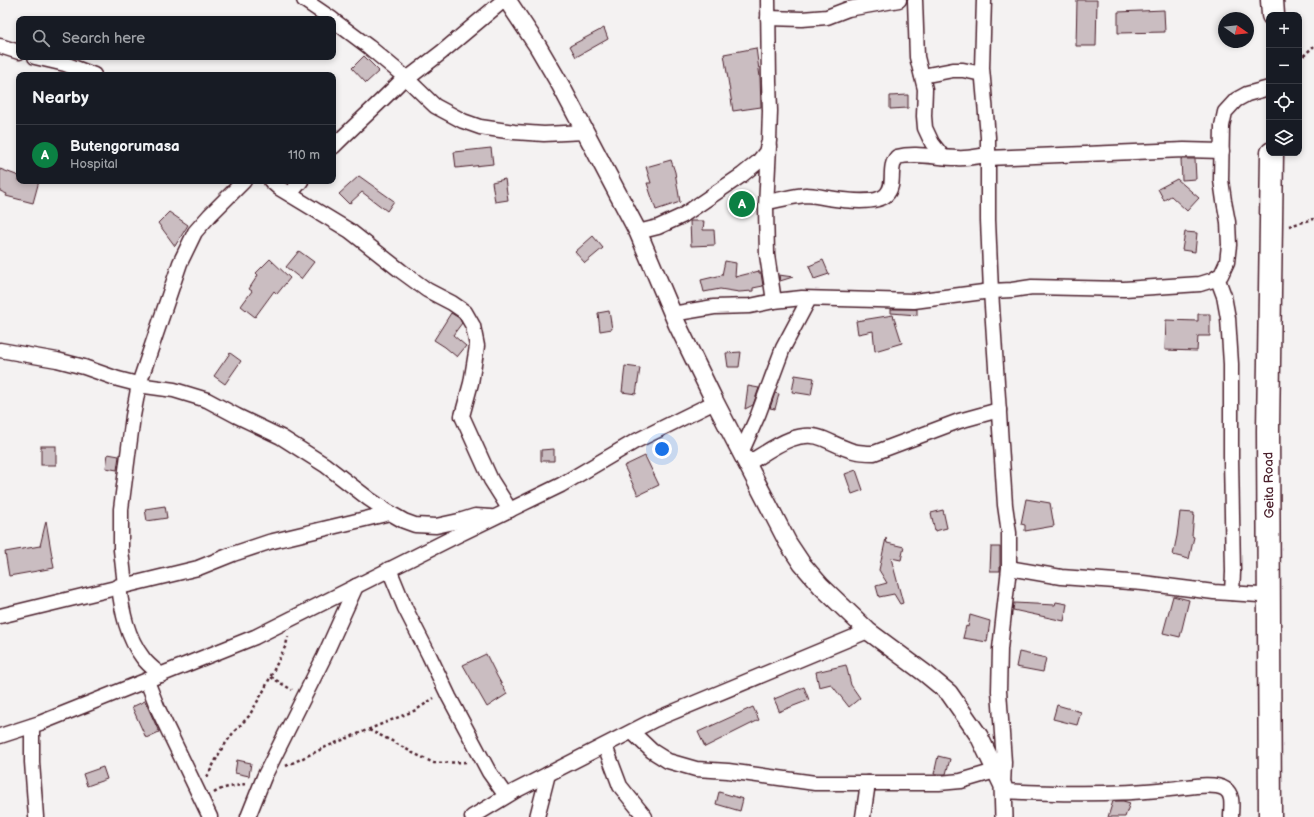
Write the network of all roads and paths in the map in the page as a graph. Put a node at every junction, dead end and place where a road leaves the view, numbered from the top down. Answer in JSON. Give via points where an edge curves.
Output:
{"nodes":[{"id":1,"x":304,"y":0,"type":"edge"},
{"id":2,"x":504,"y":0,"type":"edge"},
{"id":3,"x":507,"y":0,"type":"edge"},
{"id":4,"x":768,"y":0,"type":"edge"},
{"id":5,"x":899,"y":0,"type":"edge"},
{"id":6,"x":915,"y":0,"type":"edge"},
{"id":7,"x":984,"y":0,"type":"edge"},
{"id":8,"x":1272,"y":0,"type":"edge"},
{"id":9,"x":1273,"y":12,"type":"edge"},
{"id":10,"x":328,"y":16,"type":"edge"},
{"id":11,"x":768,"y":18,"type":"junction"},
{"id":12,"x":336,"y":21,"type":"edge"},
{"id":13,"x":0,"y":46,"type":"edge"},
{"id":14,"x":1314,"y":46,"type":"edge"},
{"id":15,"x":16,"y":51,"type":"edge"},
{"id":16,"x":1302,"y":57,"type":"edge"},
{"id":17,"x":48,"y":60,"type":"edge"},
{"id":18,"x":86,"y":72,"type":"edge"},
{"id":19,"x":982,"y":74,"type":"junction"},
{"id":20,"x":922,"y":76,"type":"junction"},
{"id":21,"x":406,"y":78,"type":"junction"},
{"id":22,"x":1266,"y":89,"type":"edge"},
{"id":23,"x":585,"y":132,"type":"junction"},
{"id":24,"x":769,"y":141,"type":"junction"},
{"id":25,"x":336,"y":144,"type":"edge"},
{"id":26,"x":1222,"y":151,"type":"junction"},
{"id":27,"x":988,"y":156,"type":"junction"},
{"id":28,"x":1272,"y":156,"type":"edge"},
{"id":29,"x":943,"y":157,"type":"junction"},
{"id":30,"x":241,"y":184,"type":"edge"},
{"id":31,"x":275,"y":184,"type":"edge"},
{"id":32,"x":298,"y":184,"type":"edge"},
{"id":33,"x":290,"y":194,"type":"junction"},
{"id":34,"x":767,"y":202,"type":"junction"},
{"id":35,"x":1314,"y":218,"type":"edge"},
{"id":36,"x":1271,"y":230,"type":"junction"},
{"id":37,"x":638,"y":232,"type":"junction"},
{"id":38,"x":1217,"y":277,"type":"junction"},
{"id":39,"x":991,"y":291,"type":"junction"},
{"id":40,"x":809,"y":298,"type":"junction"},
{"id":41,"x":774,"y":301,"type":"junction"},
{"id":42,"x":672,"y":314,"type":"junction"},
{"id":43,"x":0,"y":350,"type":"edge"},
{"id":44,"x":139,"y":384,"type":"junction"},
{"id":45,"x":714,"y":402,"type":"junction"},
{"id":46,"x":999,"y":410,"type":"junction"},
{"id":47,"x":744,"y":458,"type":"junction"},
{"id":48,"x":510,"y":510,"type":"junction"},
{"id":49,"x":390,"y":513,"type":"junction"},
{"id":50,"x":494,"y":517,"type":"junction"},
{"id":51,"x":1009,"y":568,"type":"junction"},
{"id":52,"x":390,"y":569,"type":"junction"},
{"id":53,"x":122,"y":585,"type":"junction"},
{"id":54,"x":356,"y":586,"type":"junction"},
{"id":55,"x":1269,"y":592,"type":"junction"},
{"id":56,"x":1232,"y":593,"type":"junction"},
{"id":57,"x":0,"y":616,"type":"edge"},
{"id":58,"x":292,"y":618,"type":"junction"},
{"id":59,"x":868,"y":631,"type":"junction"},
{"id":60,"x":161,"y":675,"type":"junction"},
{"id":61,"x":271,"y":677,"type":"junction"},
{"id":62,"x":147,"y":681,"type":"junction"},
{"id":63,"x":446,"y":691,"type":"junction"},
{"id":64,"x":304,"y":697,"type":"junction"},
{"id":65,"x":32,"y":726,"type":"junction"},
{"id":66,"x":369,"y":730,"type":"junction"},
{"id":67,"x":632,"y":732,"type":"junction"},
{"id":68,"x":0,"y":736,"type":"edge"},
{"id":69,"x":605,"y":746,"type":"junction"},
{"id":70,"x":484,"y":763,"type":"junction"},
{"id":71,"x":995,"y":771,"type":"junction"},
{"id":72,"x":265,"y":774,"type":"junction"},
{"id":73,"x":548,"y":774,"type":"junction"},
{"id":74,"x":868,"y":782,"type":"junction"},
{"id":75,"x":1003,"y":788,"type":"junction"},
{"id":76,"x":506,"y":796,"type":"junction"},
{"id":77,"x":201,"y":798,"type":"junction"},
{"id":78,"x":646,"y":816,"type":"edge"},
{"id":79,"x":36,"y":817,"type":"edge"},
{"id":80,"x":210,"y":817,"type":"edge"},
{"id":81,"x":248,"y":817,"type":"edge"},
{"id":82,"x":472,"y":817,"type":"edge"},
{"id":83,"x":537,"y":817,"type":"edge"},
{"id":84,"x":863,"y":817,"type":"edge"},
{"id":85,"x":1004,"y":817,"type":"edge"},
{"id":86,"x":1231,"y":817,"type":"edge"},
{"id":87,"x":1270,"y":817,"type":"edge"}],
"edges":[{"from":1,"to":10,"type":"street"},
{"from":2,"to":21,"type":"street","via":[[447,48]]},
{"from":3,"to":23,"type":"street","via":[[537,45]]},
{"from":4,"to":11,"type":"street"},
{"from":5,"to":11,"type":"street","via":[[827,17]]},
{"from":6,"to":20,"type":"street","via":[[917,57]]},
{"from":7,"to":19,"type":"street"},
{"from":8,"to":9,"type":"highway"},
{"from":11,"to":24,"type":"street"},
{"from":12,"to":21,"type":"street"},
{"from":13,"to":15,"type":"street"},
{"from":14,"to":16,"type":"path"},
{"from":17,"to":18,"type":"street"},
{"from":19,"to":20,"type":"street","via":[[953,70]]},
{"from":19,"to":27,"type":"street"},
{"from":20,"to":29,"type":"street","via":[[925,89],[925,128]]},
{"from":21,"to":23,"type":"street","via":[[435,106],[480,127],[544,134]]},
{"from":21,"to":25,"type":"street"},
{"from":22,"to":26,"type":"street","via":[[1236,100],[1225,112]]},
{"from":23,"to":37,"type":"street"},
{"from":24,"to":34,"type":"street"},
{"from":24,"to":37,"type":"street","via":[[766,152],[742,175],[682,216],[658,227]]},
{"from":26,"to":27,"type":"street"},
{"from":26,"to":38,"type":"street","via":[[1222,180],[1229,245],[1227,262],[1221,275]]},
{"from":27,"to":29,"type":"street"},
{"from":27,"to":39,"type":"street"},
{"from":28,"to":36,"type":"highway","name":"Geita Road"},
{"from":29,"to":34,"type":"street","via":[[897,158],[893,164],[890,188],[885,196],[876,200],[806,195]]},
{"from":30,"to":44,"type":"street","via":[[195,232],[180,262]]},
{"from":31,"to":33,"type":"street"},
{"from":32,"to":33,"type":"street"},
{"from":33,"to":48,"type":"street","via":[[350,231],[427,290],[465,312],[473,326],[478,346],[462,416],[491,480]]},
{"from":34,"to":41,"type":"street","via":[[767,255]]},
{"from":35,"to":36,"type":"path"},
{"from":36,"to":55,"type":"highway","name":"Geita Road"},
{"from":37,"to":42,"type":"street"},
{"from":38,"to":39,"type":"street","via":[[1200,284],[1124,289],[1032,287]]},
{"from":38,"to":56,"type":"street","via":[[1228,318],[1231,364]]},
{"from":39,"to":40,"type":"street","via":[[914,301]]},
{"from":39,"to":46,"type":"street"},
{"from":40,"to":41,"type":"street"},
{"from":40,"to":47,"type":"street","via":[[783,348]]},
{"from":41,"to":42,"type":"street"},
{"from":42,"to":45,"type":"street"},
{"from":43,"to":44,"type":"street","via":[[84,367]]},
{"from":44,"to":49,"type":"street","via":[[174,390],[207,400],[281,437]]},
{"from":44,"to":53,"type":"street","via":[[121,509]]},
{"from":45,"to":47,"type":"street"},
{"from":45,"to":48,"type":"street","via":[[634,442],[561,485]]},
{"from":46,"to":47,"type":"street","via":[[959,421],[874,453],[848,451],[823,438],[812,436],[794,438]]},
{"from":46,"to":51,"type":"street","via":[[1009,533]]},
{"from":47,"to":59,"type":"street","via":[[788,543],[802,564]]},
{"from":48,"to":50,"type":"street"},
{"from":49,"to":50,"type":"street","via":[[404,521],[424,526],[436,526],[475,516]]},
{"from":49,"to":53,"type":"street","via":[[269,542],[198,568]]},
{"from":50,"to":52,"type":"street"},
{"from":51,"to":56,"type":"street","via":[[1061,576]]},
{"from":51,"to":75,"type":"street","via":[[1000,649]]},
{"from":52,"to":54,"type":"street"},
{"from":52,"to":63,"type":"street","via":[[405,608]]},
{"from":53,"to":57,"type":"street"},
{"from":53,"to":60,"type":"street","via":[[123,615],[131,639],[144,659]]},
{"from":54,"to":58,"type":"street"},
{"from":54,"to":64,"type":"street"},
{"from":55,"to":56,"type":"street","via":[[1259,596]]},
{"from":55,"to":87,"type":"highway","name":"Geita Road"},
{"from":58,"to":60,"type":"street","via":[[255,637]]},
{"from":58,"to":61,"type":"path","via":[[286,645]]},
{"from":59,"to":67,"type":"street"},
{"from":59,"to":71,"type":"street","via":[[948,693],[979,736]]},
{"from":60,"to":62,"type":"street"},
{"from":61,"to":64,"type":"path"},
{"from":61,"to":77,"type":"path","via":[[249,716],[221,750],[209,771]]},
{"from":62,"to":65,"type":"street"},
{"from":62,"to":77,"type":"street"},
{"from":63,"to":66,"type":"path","via":[[416,710]]},
{"from":63,"to":70,"type":"street"},
{"from":64,"to":72,"type":"street"},
{"from":65,"to":68,"type":"street"},
{"from":65,"to":79,"type":"street"},
{"from":66,"to":70,"type":"path","via":[[434,762]]},
{"from":66,"to":72,"type":"path"},
{"from":67,"to":69,"type":"street"},
{"from":67,"to":74,"type":"street","via":[[652,751],[668,761],[696,769],[728,770],[815,783]]},
{"from":69,"to":73,"type":"street"},
{"from":69,"to":78,"type":"street","via":[[620,786]]},
{"from":70,"to":76,"type":"street"},
{"from":71,"to":74,"type":"street","via":[[961,781]]},
{"from":71,"to":75,"type":"street"},
{"from":72,"to":77,"type":"path","via":[[249,783],[229,786]]},
{"from":72,"to":81,"type":"street"},
{"from":73,"to":76,"type":"street"},
{"from":73,"to":83,"type":"street"},
{"from":74,"to":84,"type":"street"},
{"from":75,"to":85,"type":"street"},
{"from":75,"to":86,"type":"street","via":[[1063,794],[1138,793],[1212,785],[1225,789],[1231,798]]},
{"from":76,"to":82,"type":"street"},
{"from":77,"to":80,"type":"street"}]}
